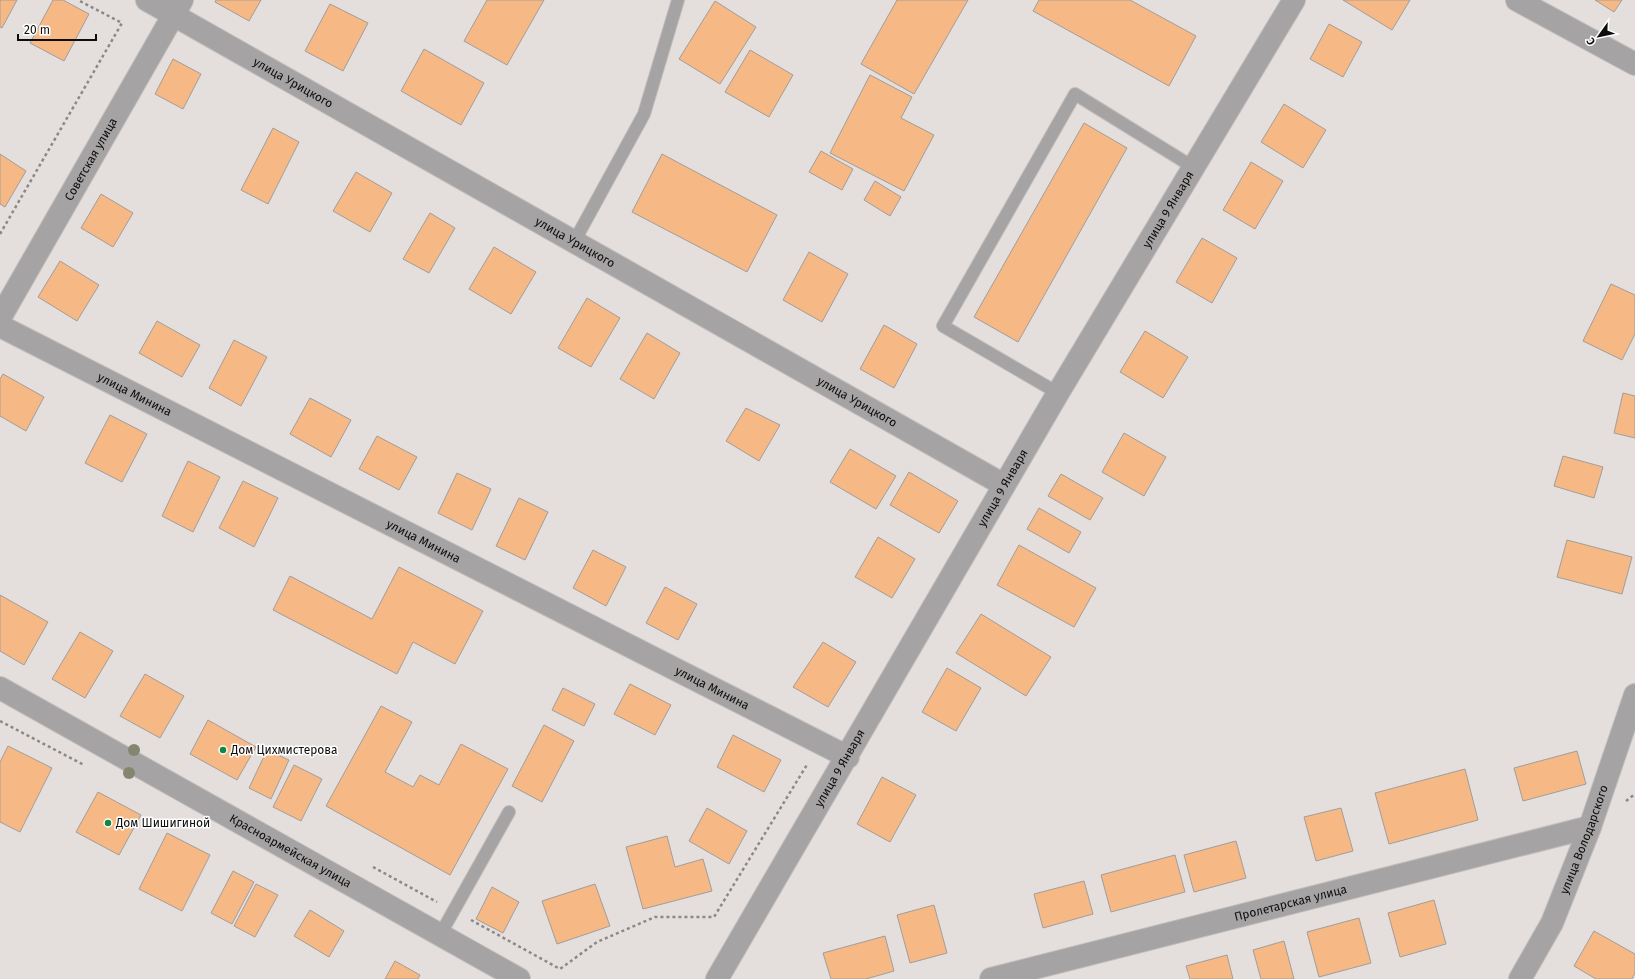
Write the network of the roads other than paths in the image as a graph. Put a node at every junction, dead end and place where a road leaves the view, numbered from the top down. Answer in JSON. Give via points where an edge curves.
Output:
{"nodes":[{"id":1,"x":147,"y":0,"type":"edge"},
{"id":2,"x":678,"y":0,"type":"edge"},
{"id":3,"x":1294,"y":0,"type":"edge"},
{"id":4,"x":1517,"y":0,"type":"edge"},
{"id":5,"x":178,"y":7,"type":"edge"},
{"id":6,"x":1635,"y":64,"type":"edge"},
{"id":7,"x":1194,"y":167,"type":"junction"},
{"id":8,"x":574,"y":242,"type":"junction"},
{"id":9,"x":0,"y":318,"type":"edge"},
{"id":10,"x":0,"y":326,"type":"edge"},
{"id":11,"x":1058,"y":393,"type":"junction"},
{"id":12,"x":1004,"y":485,"type":"junction"},
{"id":13,"x":0,"y":688,"type":"edge"},
{"id":14,"x":1635,"y":695,"type":"edge"},
{"id":15,"x":848,"y":757,"type":"junction"},
{"id":16,"x":509,"y":812,"type":"dead end"},
{"id":17,"x":1590,"y":827,"type":"junction"},
{"id":18,"x":440,"y":935,"type":"junction"},
{"id":19,"x":519,"y":979,"type":"edge"},
{"id":20,"x":717,"y":979,"type":"edge"},
{"id":21,"x":991,"y":979,"type":"edge"},
{"id":22,"x":1520,"y":979,"type":"edge"}],
"edges":[{"from":1,"to":5,"type":"street","name":"улица Урицкого"},
{"from":2,"to":8,"type":"lane","via":[[644,114]]},
{"from":3,"to":7,"type":"street","name":"улица 9 Января"},
{"from":4,"to":6,"type":"street"},
{"from":5,"to":8,"type":"street","name":"улица Урицкого"},
{"from":5,"to":9,"type":"street","name":"Советская улица"},
{"from":7,"to":11,"type":"street","name":"улица 9 Января"},
{"from":7,"to":11,"type":"lane","via":[[1075,94],[943,326]]},
{"from":8,"to":12,"type":"street","name":"улица Урицкого"},
{"from":10,"to":15,"type":"street","name":"улица Минина"},
{"from":11,"to":12,"type":"street","name":"улица 9 Января"},
{"from":12,"to":15,"type":"street","name":"улица 9 Января"},
{"from":13,"to":18,"type":"street","name":"Красноармейская улица"},
{"from":14,"to":17,"type":"street","name":"улица Володарского"},
{"from":15,"to":20,"type":"street","name":"улица 9 Января"},
{"from":16,"to":18,"type":"lane"},
{"from":17,"to":21,"type":"street","name":"Пролетарская улица"},
{"from":17,"to":22,"type":"street","name":"улица Володарского","via":[[1552,923]]},
{"from":18,"to":19,"type":"street","name":"Красноармейская улица"}]}
